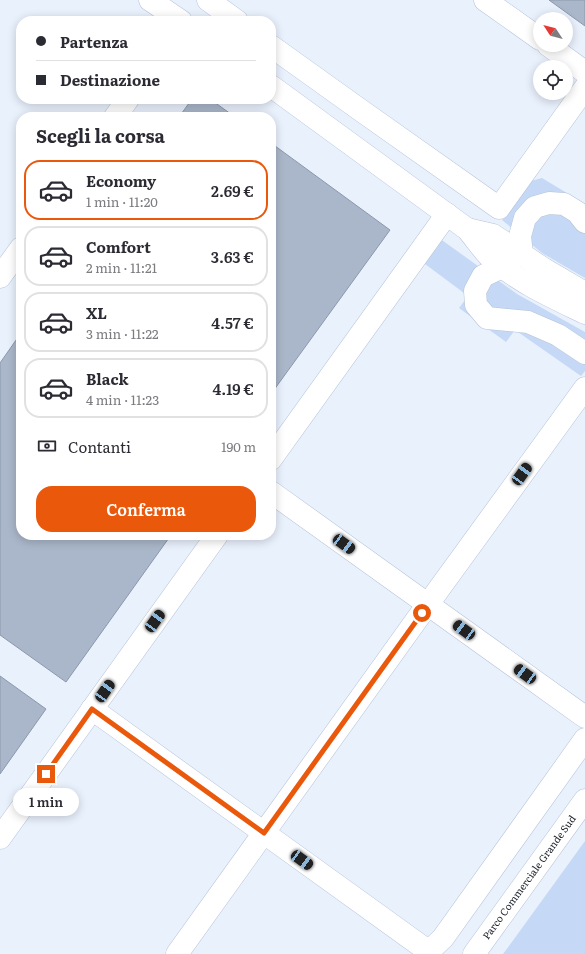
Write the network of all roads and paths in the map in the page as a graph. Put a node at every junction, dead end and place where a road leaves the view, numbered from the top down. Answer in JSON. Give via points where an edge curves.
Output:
{"nodes":[{"id":1,"x":150,"y":0,"type":"edge"},
{"id":2,"x":208,"y":0,"type":"edge"},
{"id":3,"x":485,"y":0,"type":"edge"},
{"id":4,"x":174,"y":16,"type":"edge"},
{"id":5,"x":230,"y":16,"type":"edge"},
{"id":6,"x":533,"y":34,"type":"edge"},
{"id":7,"x":276,"y":50,"type":"edge"},
{"id":8,"x":558,"y":52,"type":"edge"},
{"id":9,"x":585,"y":72,"type":"edge"},
{"id":10,"x":585,"y":88,"type":"edge"},
{"id":11,"x":276,"y":90,"type":"edge"},
{"id":12,"x":358,"y":109,"type":"junction"},
{"id":13,"x":367,"y":156,"type":"junction"},
{"id":14,"x":447,"y":214,"type":"junction"},
{"id":15,"x":585,"y":222,"type":"edge"},
{"id":16,"x":467,"y":228,"type":"junction"},
{"id":17,"x":16,"y":255,"type":"edge"},
{"id":18,"x":522,"y":255,"type":"junction"},
{"id":19,"x":502,"y":267,"type":"junction"},
{"id":20,"x":0,"y":277,"type":"edge"},
{"id":21,"x":585,"y":292,"type":"edge"},
{"id":22,"x":585,"y":313,"type":"edge"},
{"id":23,"x":585,"y":353,"type":"edge"},
{"id":24,"x":585,"y":388,"type":"edge"},
{"id":25,"x":276,"y":452,"type":"edge"},
{"id":26,"x":276,"y":496,"type":"edge"},
{"id":27,"x":213,"y":540,"type":"edge"},
{"id":28,"x":428,"y":604,"type":"junction"},
{"id":29,"x":92,"y":709,"type":"junction"},
{"id":30,"x":585,"y":717,"type":"edge"},
{"id":31,"x":585,"y":739,"type":"edge"},
{"id":32,"x":585,"y":800,"type":"edge"},
{"id":33,"x":264,"y":833,"type":"junction"},
{"id":34,"x":0,"y":838,"type":"edge"},
{"id":35,"x":427,"y":953,"type":"edge"},
{"id":36,"x":177,"y":954,"type":"edge"},
{"id":37,"x":474,"y":954,"type":"edge"}],
"edges":[{"from":1,"to":4,"type":"street"},
{"from":2,"to":5,"type":"street"},
{"from":3,"to":6,"type":"street"},
{"from":7,"to":12,"type":"street"},
{"from":8,"to":9,"type":"street"},
{"from":10,"to":12,"type":"street","via":[[499,208]]},
{"from":11,"to":13,"type":"street"},
{"from":12,"to":13,"type":"street"},
{"from":13,"to":14,"type":"street"},
{"from":14,"to":16,"type":"street"},
{"from":14,"to":25,"type":"street"},
{"from":15,"to":18,"type":"street","via":[[577,212],[564,204],[549,203],[535,207],[525,218],[520,236]]},
{"from":16,"to":18,"type":"street","via":[[493,236]]},
{"from":16,"to":19,"type":"street","via":[[489,256]]},
{"from":17,"to":20,"type":"street"},
{"from":18,"to":21,"type":"street"},
{"from":19,"to":22,"type":"street","via":[[536,290]]},
{"from":19,"to":23,"type":"street","via":[[483,276],[475,291],[476,305],[487,318],[528,322],[558,335]]},
{"from":24,"to":28,"type":"street"},
{"from":26,"to":28,"type":"street"},
{"from":27,"to":29,"type":"street"},
{"from":28,"to":30,"type":"street"},
{"from":28,"to":33,"type":"street"},
{"from":29,"to":33,"type":"street"},
{"from":29,"to":34,"type":"street"},
{"from":31,"to":35,"type":"street","via":[[443,938]]},
{"from":32,"to":37,"type":"street","name":"Parco Commerciale Grande Sud"},
{"from":33,"to":35,"type":"street"},
{"from":33,"to":36,"type":"street"}]}
